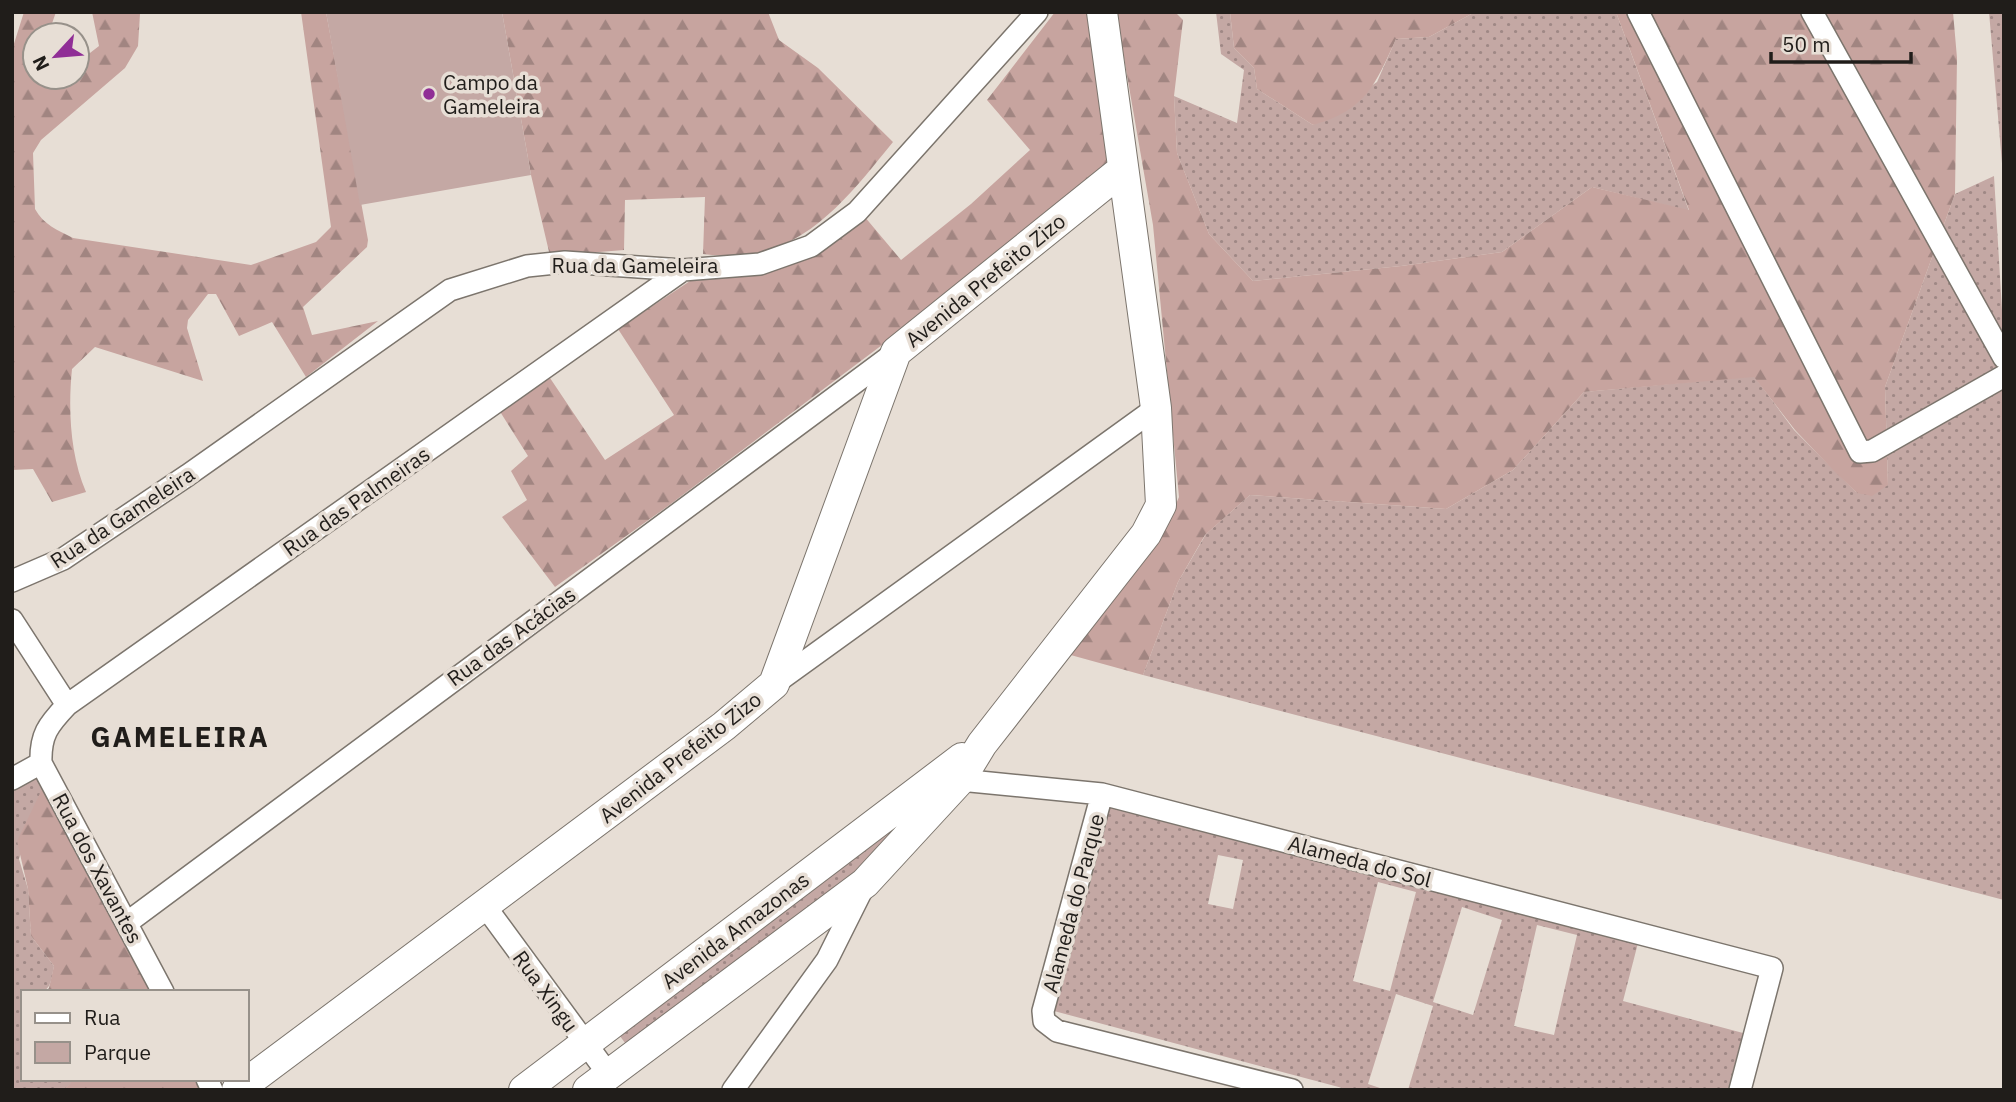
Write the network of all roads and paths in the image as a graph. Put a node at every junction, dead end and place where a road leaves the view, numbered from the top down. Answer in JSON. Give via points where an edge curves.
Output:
{"nodes":[{"id":1,"x":1037,"y":12,"type":"edge"},
{"id":2,"x":1102,"y":12,"type":"edge"},
{"id":3,"x":1638,"y":12,"type":"edge"},
{"id":4,"x":1812,"y":12,"type":"edge"},
{"id":5,"x":1122,"y":170,"type":"junction"},
{"id":6,"x":683,"y":270,"type":"junction"},
{"id":7,"x":896,"y":352,"type":"junction"},
{"id":8,"x":2004,"y":358,"type":"edge"},
{"id":9,"x":2004,"y":376,"type":"edge"},
{"id":10,"x":1156,"y":408,"type":"junction"},
{"id":11,"x":12,"y":581,"type":"edge"},
{"id":12,"x":12,"y":620,"type":"edge"},
{"id":13,"x":774,"y":684,"type":"junction"},
{"id":14,"x":67,"y":705,"type":"junction"},
{"id":15,"x":40,"y":752,"type":"junction"},
{"id":16,"x":953,"y":775,"type":"junction"},
{"id":17,"x":12,"y":779,"type":"edge"},
{"id":18,"x":1102,"y":794,"type":"junction"},
{"id":19,"x":865,"y":883,"type":"junction"},
{"id":20,"x":485,"y":906,"type":"junction"},
{"id":21,"x":128,"y":922,"type":"junction"},
{"id":22,"x":162,"y":990,"type":"edge"},
{"id":23,"x":586,"y":1045,"type":"junction"},
{"id":24,"x":599,"y":1082,"type":"edge"},
{"id":25,"x":237,"y":1090,"type":"edge"},
{"id":26,"x":524,"y":1090,"type":"edge"},
{"id":27,"x":733,"y":1090,"type":"edge"},
{"id":28,"x":1292,"y":1090,"type":"edge"},
{"id":29,"x":1740,"y":1090,"type":"edge"}],
"edges":[{"from":1,"to":6,"type":"street","name":"Rua da Gameleira","via":[[857,212],[811,246],[760,264]]},
{"from":2,"to":5,"type":"main road"},
{"from":3,"to":9,"type":"street","via":[[1860,452],[1872,451]]},
{"from":4,"to":8,"type":"street"},
{"from":5,"to":7,"type":"main road","name":"Avenida Prefeito Zizo"},
{"from":5,"to":10,"type":"main road"},
{"from":6,"to":11,"type":"street","name":"Rua da Gameleira","via":[[565,262],[527,266],[450,290],[63,559]]},
{"from":6,"to":14,"type":"street","name":"Rua das Palmeiras"},
{"from":7,"to":13,"type":"main road","name":"Avenida Prefeito Zizo"},
{"from":7,"to":21,"type":"street","name":"Rua das Acácias"},
{"from":10,"to":13,"type":"street"},
{"from":10,"to":16,"type":"main road","via":[[1161,505],[1151,525]]},
{"from":12,"to":14,"type":"street"},
{"from":13,"to":20,"type":"main road","name":"Avenida Prefeito Zizo"},
{"from":14,"to":15,"type":"street","name":"Rua das Palmeiras","via":[[46,727]]},
{"from":15,"to":17,"type":"street","name":"Rua das Palmeiras"},
{"from":15,"to":21,"type":"street","name":"Rua dos Xavantes"},
{"from":16,"to":18,"type":"street","name":"Alameda do Sol"},
{"from":16,"to":19,"type":"main road","name":"Avenida Amazonas"},
{"from":16,"to":23,"type":"main road","name":"Avenida Amazonas"},
{"from":18,"to":28,"type":"street","name":"Alameda do Parque","via":[[1044,1021],[1058,1031]]},
{"from":18,"to":29,"type":"street","name":"Alameda do Sol","via":[[1772,968]]},
{"from":19,"to":24,"type":"main road","name":"Avenida Amazonas"},
{"from":19,"to":27,"type":"street","via":[[827,960]]},
{"from":20,"to":23,"type":"street","name":"Rua Xingu"},
{"from":20,"to":25,"type":"main road","name":"Avenida Prefeito Zizo"},
{"from":21,"to":22,"type":"street","name":"Rua dos Xavantes"},
{"from":23,"to":24,"type":"street","name":"Rua Xingu"},
{"from":23,"to":26,"type":"main road","name":"Avenida Amazonas"}]}
